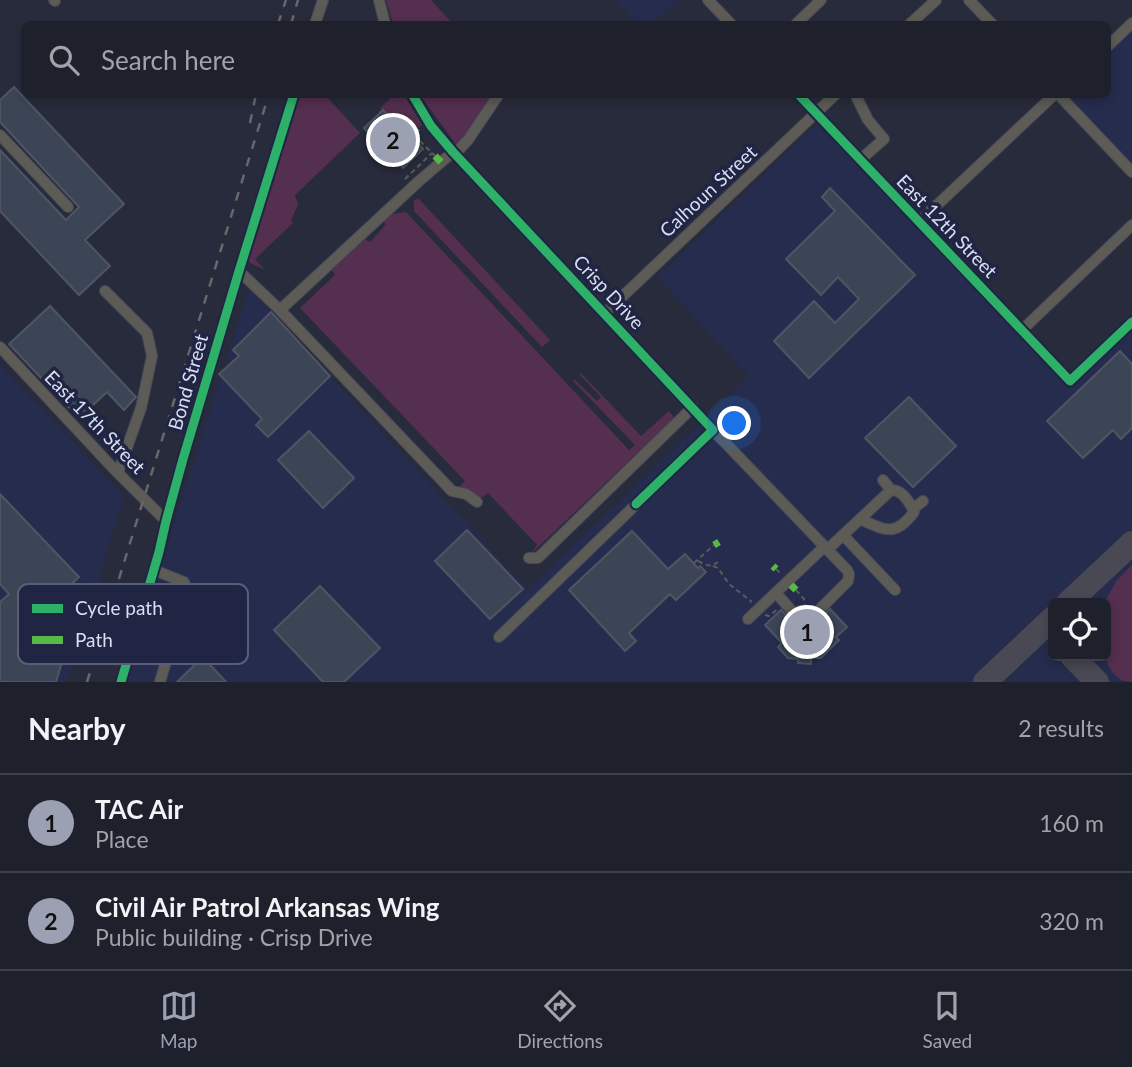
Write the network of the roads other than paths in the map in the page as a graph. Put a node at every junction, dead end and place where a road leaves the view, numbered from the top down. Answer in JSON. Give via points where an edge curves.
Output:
{"nodes":[{"id":1,"x":323,"y":0,"type":"edge"},
{"id":2,"x":379,"y":0,"type":"edge"},
{"id":3,"x":821,"y":0,"type":"edge"},
{"id":4,"x":936,"y":0,"type":"edge"},
{"id":5,"x":969,"y":0,"type":"edge"},
{"id":6,"x":709,"y":1,"type":"edge"},
{"id":7,"x":317,"y":21,"type":"edge"},
{"id":8,"x":384,"y":21,"type":"edge"},
{"id":9,"x":728,"y":21,"type":"edge"},
{"id":10,"x":799,"y":21,"type":"edge"},
{"id":11,"x":913,"y":21,"type":"edge"},
{"id":12,"x":989,"y":21,"type":"edge"},
{"id":13,"x":1132,"y":23,"type":"edge"},
{"id":14,"x":1111,"y":43,"type":"edge"},
{"id":15,"x":293,"y":98,"type":"edge"},
{"id":16,"x":414,"y":98,"type":"edge"},
{"id":17,"x":496,"y":98,"type":"edge"},
{"id":18,"x":802,"y":98,"type":"edge"},
{"id":19,"x":832,"y":98,"type":"edge"},
{"id":20,"x":857,"y":98,"type":"edge"},
{"id":21,"x":1053,"y":98,"type":"edge"},
{"id":22,"x":1061,"y":98,"type":"edge"},
{"id":23,"x":816,"y":114,"type":"junction"},
{"id":24,"x":0,"y":135,"type":"edge"},
{"id":25,"x":454,"y":153,"type":"junction"},
{"id":26,"x":860,"y":160,"type":"junction"},
{"id":27,"x":1132,"y":172,"type":"edge"},
{"id":28,"x":68,"y":207,"type":"dead end"},
{"id":29,"x":919,"y":222,"type":"junction"},
{"id":30,"x":1132,"y":225,"type":"edge"},
{"id":31,"x":239,"y":271,"type":"junction"},
{"id":32,"x":105,"y":291,"type":"dead end"},
{"id":33,"x":280,"y":310,"type":"junction"},
{"id":34,"x":605,"y":313,"type":"junction"},
{"id":35,"x":1132,"y":322,"type":"edge"},
{"id":36,"x":1022,"y":330,"type":"junction"},
{"id":37,"x":0,"y":347,"type":"edge"},
{"id":38,"x":693,"y":407,"type":"junction"},
{"id":39,"x":713,"y":430,"type":"junction"},
{"id":40,"x":118,"y":473,"type":"junction"},
{"id":41,"x":883,"y":480,"type":"dead end"},
{"id":42,"x":891,"y":490,"type":"junction"},
{"id":43,"x":923,"y":500,"type":"dead end"},
{"id":44,"x":477,"y":502,"type":"dead end"},
{"id":45,"x":914,"y":509,"type":"junction"},
{"id":46,"x":863,"y":515,"type":"junction"},
{"id":47,"x":166,"y":521,"type":"junction"},
{"id":48,"x":843,"y":535,"type":"junction"},
{"id":49,"x":826,"y":548,"type":"junction"},
{"id":50,"x":529,"y":558,"type":"dead end"},
{"id":51,"x":154,"y":570,"type":"junction"},
{"id":52,"x":150,"y":584,"type":"edge"},
{"id":53,"x":185,"y":584,"type":"edge"},
{"id":54,"x":895,"y":590,"type":"dead end"},
{"id":55,"x":776,"y":593,"type":"junction"},
{"id":56,"x":748,"y":619,"type":"dead end"},
{"id":57,"x":499,"y":637,"type":"dead end"},
{"id":58,"x":126,"y":664,"type":"edge"},
{"id":59,"x":165,"y":664,"type":"edge"},
{"id":60,"x":121,"y":682,"type":"edge"},
{"id":61,"x":160,"y":682,"type":"edge"}],
"edges":[{"from":1,"to":7,"type":"street"},
{"from":2,"to":8,"type":"street"},
{"from":3,"to":10,"type":"street"},
{"from":4,"to":11,"type":"street"},
{"from":5,"to":12,"type":"street"},
{"from":6,"to":9,"type":"street"},
{"from":13,"to":14,"type":"street"},
{"from":15,"to":31,"type":"street","name":"Bond Street"},
{"from":16,"to":25,"type":"street","name":"Crisp Drive"},
{"from":17,"to":25,"type":"street","via":[[468,141]]},
{"from":18,"to":23,"type":"street","name":"East 12th Street"},
{"from":19,"to":23,"type":"street","name":"Calhoun Street"},
{"from":20,"to":26,"type":"street","via":[[884,139]]},
{"from":21,"to":29,"type":"street"},
{"from":22,"to":27,"type":"street"},
{"from":23,"to":26,"type":"street","name":"East 12th Street"},
{"from":23,"to":34,"type":"street","name":"Calhoun Street"},
{"from":24,"to":28,"type":"street"},
{"from":25,"to":33,"type":"street"},
{"from":25,"to":34,"type":"street","name":"Crisp Drive"},
{"from":26,"to":29,"type":"street","name":"East 12th Street"},
{"from":29,"to":36,"type":"street","name":"East 12th Street"},
{"from":30,"to":36,"type":"street"},
{"from":31,"to":33,"type":"street"},
{"from":31,"to":47,"type":"street","name":"Bond Street"},
{"from":32,"to":40,"type":"street","via":[[147,333],[152,356],[141,408]]},
{"from":33,"to":44,"type":"street","via":[[452,491]]},
{"from":34,"to":38,"type":"street","name":"Crisp Drive"},
{"from":35,"to":36,"type":"street","name":"East 12th Street","via":[[1070,381]]},
{"from":37,"to":40,"type":"street","name":"East 17th Street"},
{"from":38,"to":39,"type":"street","name":"Crisp Drive"},
{"from":38,"to":50,"type":"street","via":[[538,558]]},
{"from":39,"to":49,"type":"street","name":"Crisp Drive"},
{"from":39,"to":57,"type":"street"},
{"from":40,"to":47,"type":"street","name":"East 17th Street"},
{"from":41,"to":42,"type":"street"},
{"from":42,"to":45,"type":"street","via":[[900,492]]},
{"from":42,"to":46,"type":"street"},
{"from":43,"to":45,"type":"street"},
{"from":45,"to":46,"type":"street","via":[[901,527],[890,531]]},
{"from":46,"to":48,"type":"street"},
{"from":47,"to":51,"type":"street","name":"Bond Street"},
{"from":48,"to":49,"type":"street"},
{"from":48,"to":54,"type":"street"},
{"from":49,"to":55,"type":"street"},
{"from":49,"to":55,"type":"street","name":"Crisp Drive","via":[[849,578],[824,604],[792,611]]},
{"from":51,"to":52,"type":"street","name":"Bond Street"},
{"from":51,"to":53,"type":"street"},
{"from":55,"to":56,"type":"street"},
{"from":58,"to":60,"type":"street","name":"Bond Street"},
{"from":59,"to":61,"type":"street"}]}
